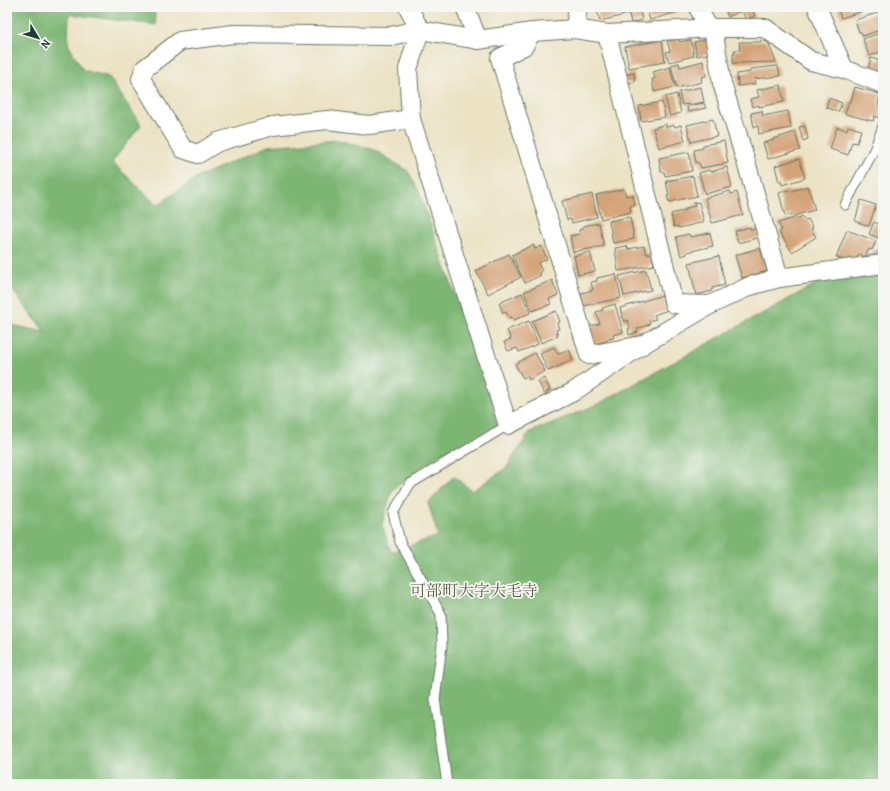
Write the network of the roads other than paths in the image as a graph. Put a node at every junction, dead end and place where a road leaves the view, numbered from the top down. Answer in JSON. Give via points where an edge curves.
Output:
{"nodes":[{"id":1,"x":408,"y":7,"type":"edge"},
{"id":2,"x":465,"y":7,"type":"edge"},
{"id":3,"x":578,"y":7,"type":"edge"},
{"id":4,"x":698,"y":7,"type":"edge"},
{"id":5,"x":817,"y":7,"type":"edge"},
{"id":6,"x":711,"y":28,"type":"junction"},
{"id":7,"x":421,"y":29,"type":"junction"},
{"id":8,"x":576,"y":29,"type":"junction"},
{"id":9,"x":532,"y":32,"type":"junction"},
{"id":10,"x":607,"y":34,"type":"junction"},
{"id":11,"x":478,"y":40,"type":"junction"},
{"id":12,"x":844,"y":69,"type":"junction"},
{"id":13,"x":883,"y":84,"type":"edge"},
{"id":14,"x":411,"y":119,"type":"junction"},
{"id":15,"x":883,"y":126,"type":"edge"},
{"id":16,"x":845,"y":205,"type":"dead end"},
{"id":17,"x":883,"y":264,"type":"edge"},
{"id":18,"x":779,"y":278,"type":"junction"},
{"id":19,"x":710,"y":305,"type":"junction"},
{"id":20,"x":642,"y":345,"type":"junction"},
{"id":21,"x":508,"y":425,"type":"junction"},
{"id":22,"x":447,"y":784,"type":"edge"}],
"edges":[{"from":1,"to":7,"type":"street"},
{"from":2,"to":11,"type":"street"},
{"from":3,"to":8,"type":"street"},
{"from":4,"to":6,"type":"street"},
{"from":5,"to":12,"type":"street"},
{"from":6,"to":10,"type":"street"},
{"from":6,"to":12,"type":"street","via":[[765,28],[811,60]]},
{"from":6,"to":18,"type":"street","via":[[722,82]]},
{"from":7,"to":11,"type":"street"},
{"from":7,"to":14,"type":"street","via":[[408,69]]},
{"from":7,"to":14,"type":"street","via":[[391,36],[233,34],[180,41],[144,69],[141,79],[183,149],[198,154],[218,142],[273,126],[327,120],[369,125]]},
{"from":8,"to":9,"type":"street"},
{"from":8,"to":10,"type":"street"},
{"from":9,"to":11,"type":"street"},
{"from":9,"to":20,"type":"street","via":[[524,46],[500,58],[589,355]]},
{"from":10,"to":19,"type":"street","via":[[674,304]]},
{"from":12,"to":13,"type":"street"},
{"from":14,"to":21,"type":"street"},
{"from":15,"to":16,"type":"lane","via":[[875,148]]},
{"from":17,"to":18,"type":"street"},
{"from":18,"to":19,"type":"street","via":[[750,286]]},
{"from":19,"to":20,"type":"street"},
{"from":20,"to":21,"type":"street","via":[[573,392]]},
{"from":21,"to":22,"type":"lane","via":[[410,484],[393,513],[400,542],[441,614],[442,645],[435,700]]}]}
